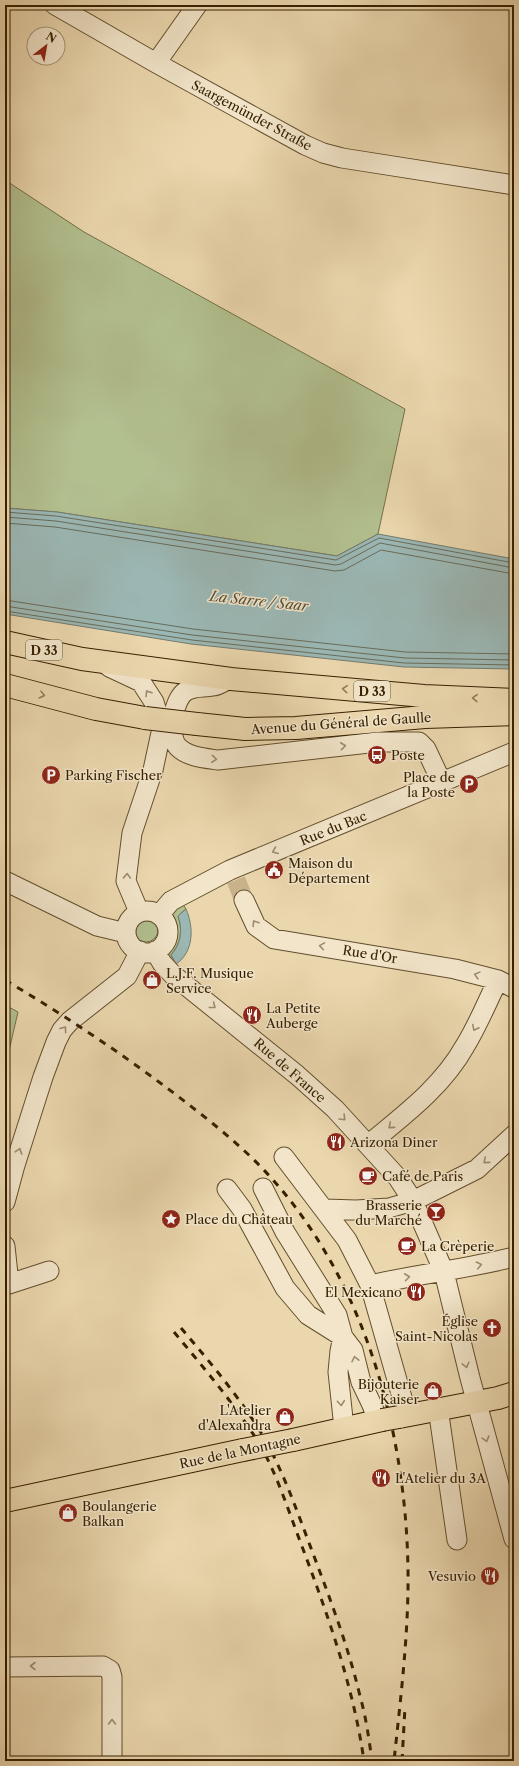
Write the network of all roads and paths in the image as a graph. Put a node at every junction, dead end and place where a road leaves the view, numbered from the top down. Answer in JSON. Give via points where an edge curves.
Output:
{"nodes":[{"id":1,"x":55,"y":5,"type":"edge"},
{"id":2,"x":197,"y":5,"type":"edge"},
{"id":3,"x":156,"y":63,"type":"junction"},
{"id":4,"x":514,"y":185,"type":"edge"},
{"id":5,"x":5,"y":642,"type":"edge"},
{"id":6,"x":5,"y":647,"type":"edge"},
{"id":7,"x":82,"y":659,"type":"junction"},
{"id":8,"x":231,"y":679,"type":"junction"},
{"id":9,"x":5,"y":684,"type":"edge"},
{"id":10,"x":514,"y":700,"type":"edge"},
{"id":11,"x":514,"y":714,"type":"edge"},
{"id":12,"x":178,"y":747,"type":"junction"},
{"id":13,"x":514,"y":752,"type":"edge"},
{"id":14,"x":153,"y":770,"type":"junction"},
{"id":15,"x":442,"y":783,"type":"junction"},
{"id":16,"x":5,"y":881,"type":"edge"},
{"id":17,"x":244,"y":900,"type":"tunnel mouth"},
{"id":18,"x":139,"y":912,"type":"junction"},
{"id":19,"x":159,"y":915,"type":"junction"},
{"id":20,"x":126,"y":933,"type":"junction"},
{"id":21,"x":147,"y":951,"type":"junction"},
{"id":22,"x":506,"y":984,"type":"edge"},
{"id":23,"x":369,"y":1144,"type":"junction"},
{"id":24,"x":510,"y":1144,"type":"edge"},
{"id":25,"x":284,"y":1156,"type":"dead end"},
{"id":26,"x":263,"y":1188,"type":"dead end"},
{"id":27,"x":227,"y":1189,"type":"dead end"},
{"id":28,"x":413,"y":1201,"type":"junction"},
{"id":29,"x":5,"y":1202,"type":"edge"},
{"id":30,"x":325,"y":1209,"type":"junction"},
{"id":31,"x":5,"y":1246,"type":"edge"},
{"id":32,"x":514,"y":1257,"type":"edge"},
{"id":33,"x":49,"y":1271,"type":"dead end"},
{"id":34,"x":444,"y":1272,"type":"junction"},
{"id":35,"x":7,"y":1283,"type":"edge"},
{"id":36,"x":370,"y":1285,"type":"junction"},
{"id":37,"x":343,"y":1337,"type":"junction"},
{"id":38,"x":514,"y":1393,"type":"edge"},
{"id":39,"x":476,"y":1401,"type":"junction"},
{"id":40,"x":438,"y":1408,"type":"junction"},
{"id":41,"x":392,"y":1418,"type":"junction"},
{"id":42,"x":344,"y":1428,"type":"junction"},
{"id":43,"x":5,"y":1500,"type":"edge"},
{"id":44,"x":514,"y":1539,"type":"edge"},
{"id":45,"x":457,"y":1540,"type":"dead end"},
{"id":46,"x":5,"y":1666,"type":"edge"},
{"id":47,"x":112,"y":1761,"type":"edge"}],
"edges":[{"from":1,"to":3,"type":"street","name":"Saargemünder Straße"},
{"from":2,"to":3,"type":"street"},
{"from":3,"to":4,"type":"street","name":"Saargemünder Straße","via":[[323,153]]},
{"from":5,"to":7,"type":"main road","name":"Avenue du Général de Gaulle","number":"D 33"},
{"from":6,"to":7,"type":"main road"},
{"from":7,"to":8,"type":"main road","name":"Avenue du Général de Gaulle","number":"D 33"},
{"from":14,"to":7,"type":"street","one_way":true,"via":[[162,728],[148,691],[141,682],[115,668]]},
{"from":10,"to":8,"type":"main road","name":"Avenue du Général de Gaulle","number":"D 33","one_way":true,"via":[[424,696]]},
{"from":8,"to":12,"type":"street","via":[[214,686],[198,686],[187,690],[180,697],[175,706],[173,727],[174,740]]},
{"from":9,"to":11,"type":"main road","name":"Avenue du Général de Gaulle","one_way":true,"bridge":true,"via":[[96,709],[145,718],[245,729]]},
{"from":12,"to":14,"type":"street"},
{"from":12,"to":15,"type":"street","one_way":true,"via":[[193,756],[218,760],[378,742],[419,742],[426,749]]},
{"from":13,"to":15,"type":"street","name":"Rue du Bac"},
{"from":18,"to":14,"type":"street","one_way":true,"via":[[126,881],[132,833]]},
{"from":15,"to":19,"type":"street","name":"Rue du Bac","one_way":true,"via":[[171,901]]},
{"from":16,"to":20,"type":"street","via":[[97,926]]},
{"from":22,"to":17,"type":"street","name":"Rue d'Or","one_way":true,"via":[[455,969],[274,939],[256,926]]},
{"from":18,"to":19,"type":"street","via":[[146,911]]},
{"from":18,"to":20,"type":"street","via":[[132,917]]},
{"from":19,"to":21,"type":"street","via":[[168,927],[166,942],[161,947]]},
{"from":20,"to":21,"type":"street","via":[[133,947]]},
{"from":21,"to":23,"type":"street","name":"Rue de France","one_way":true,"via":[[297,1075]]},
{"from":29,"to":21,"type":"street","one_way":true,"via":[[15,1165],[62,1030],[70,1020],[127,976]]},
{"from":22,"to":23,"type":"street","one_way":true,"via":[[465,1047],[423,1100]]},
{"from":23,"to":28,"type":"street","name":"Rue de France","via":[[398,1178]]},
{"from":24,"to":28,"type":"street","one_way":true,"via":[[477,1169]]},
{"from":25,"to":30,"type":"street"},
{"from":26,"to":37,"type":"street","via":[[284,1232],[337,1315]]},
{"from":27,"to":37,"type":"street","via":[[242,1209],[285,1288],[308,1315]]},
{"from":28,"to":30,"type":"street","via":[[389,1208]]},
{"from":28,"to":34,"type":"street","name":"Rue de France"},
{"from":30,"to":36,"type":"street","via":[[347,1240]]},
{"from":31,"to":35,"type":"street"},
{"from":34,"to":32,"type":"street","one_way":true},
{"from":33,"to":35,"type":"street"},
{"from":36,"to":34,"type":"street","one_way":true},
{"from":34,"to":39,"type":"street","name":"Rue de France","one_way":true},
{"from":36,"to":41,"type":"street"},
{"from":41,"to":37,"type":"street","one_way":true,"via":[[372,1405],[361,1382],[353,1350]]},
{"from":37,"to":42,"type":"street","one_way":true,"via":[[338,1372]]},
{"from":38,"to":39,"type":"main road","name":"Rue de la Montagne"},
{"from":39,"to":40,"type":"main road","name":"Rue de la Montagne"},
{"from":39,"to":44,"type":"street","name":"Rue de France","one_way":true},
{"from":40,"to":41,"type":"main road","name":"Rue de la Montagne"},
{"from":40,"to":45,"type":"street"},
{"from":41,"to":42,"type":"main road","name":"Rue de la Montagne"},
{"from":42,"to":43,"type":"main road","name":"Rue de la Montagne","bridge":true},
{"from":47,"to":46,"type":"street","one_way":true,"via":[[110,1670],[103,1666]]}]}
